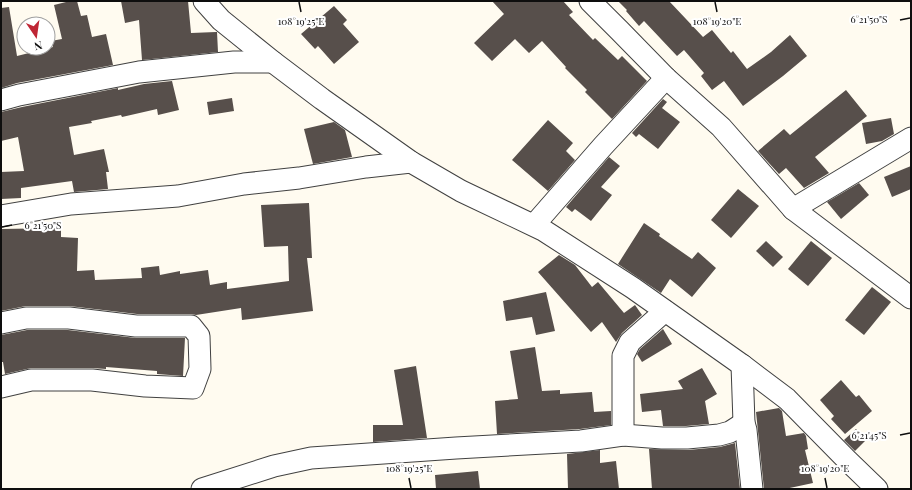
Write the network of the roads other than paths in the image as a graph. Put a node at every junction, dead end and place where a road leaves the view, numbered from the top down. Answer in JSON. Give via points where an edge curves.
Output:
{"nodes":[{"id":1,"x":204,"y":1,"type":"edge"},
{"id":2,"x":590,"y":1,"type":"edge"},
{"id":3,"x":273,"y":62,"type":"junction"},
{"id":4,"x":666,"y":78,"type":"junction"},
{"id":5,"x":1,"y":100,"type":"edge"},
{"id":6,"x":911,"y":138,"type":"edge"},
{"id":7,"x":411,"y":162,"type":"junction"},
{"id":8,"x":793,"y":209,"type":"junction"},
{"id":9,"x":1,"y":216,"type":"edge"},
{"id":10,"x":534,"y":225,"type":"junction"},
{"id":11,"x":911,"y":298,"type":"edge"},
{"id":12,"x":665,"y":311,"type":"junction"},
{"id":13,"x":1,"y":323,"type":"edge"},
{"id":14,"x":742,"y":365,"type":"junction"},
{"id":15,"x":1,"y":387,"type":"edge"},
{"id":16,"x":744,"y":423,"type":"junction"},
{"id":17,"x":623,"y":435,"type":"junction"},
{"id":18,"x":202,"y":489,"type":"edge"},
{"id":19,"x":752,"y":489,"type":"edge"},
{"id":20,"x":877,"y":489,"type":"edge"}],
"edges":[{"from":1,"to":3,"type":"street","via":[[221,20]]},
{"from":2,"to":4,"type":"street"},
{"from":3,"to":5,"type":"street","via":[[234,62],[139,72]]},
{"from":3,"to":7,"type":"street"},
{"from":4,"to":8,"type":"street","via":[[721,127]]},
{"from":4,"to":10,"type":"street"},
{"from":6,"to":8,"type":"street"},
{"from":7,"to":9,"type":"street","via":[[244,184],[178,196],[71,204]]},
{"from":7,"to":10,"type":"street","via":[[461,191]]},
{"from":8,"to":11,"type":"street"},
{"from":10,"to":12,"type":"street"},
{"from":12,"to":14,"type":"street"},
{"from":12,"to":17,"type":"street","via":[[630,342],[622,356]]},
{"from":13,"to":15,"type":"street","via":[[26,318],[69,318],[136,326],[191,326],[200,336],[200,369],[193,388],[92,380],[31,380]]},
{"from":14,"to":16,"type":"street"},
{"from":14,"to":20,"type":"street","via":[[787,399]]},
{"from":16,"to":17,"type":"street","via":[[730,432],[719,435],[662,438]]},
{"from":16,"to":19,"type":"street"},
{"from":17,"to":18,"type":"street","via":[[581,441],[311,458],[274,466]]}]}
